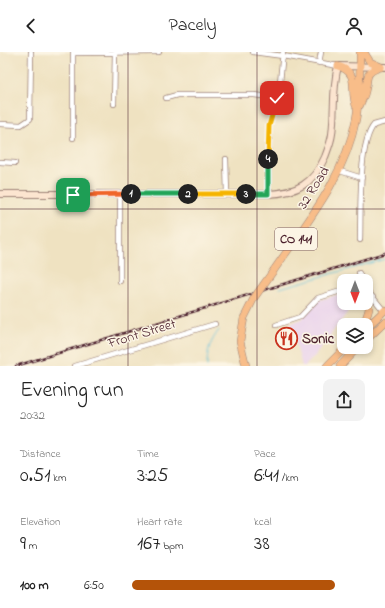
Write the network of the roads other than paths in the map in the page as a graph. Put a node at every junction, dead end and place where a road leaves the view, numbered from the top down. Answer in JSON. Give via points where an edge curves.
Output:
{"nodes":[{"id":1,"x":31,"y":52,"type":"edge"},
{"id":2,"x":73,"y":52,"type":"edge"},
{"id":3,"x":115,"y":52,"type":"edge"},
{"id":4,"x":158,"y":52,"type":"edge"},
{"id":5,"x":252,"y":52,"type":"edge"},
{"id":6,"x":321,"y":52,"type":"edge"},
{"id":7,"x":360,"y":52,"type":"edge"},
{"id":8,"x":364,"y":52,"type":"edge"},
{"id":9,"x":283,"y":54,"type":"edge"},
{"id":10,"x":319,"y":63,"type":"junction"},
{"id":11,"x":338,"y":66,"type":"junction"},
{"id":12,"x":360,"y":67,"type":"junction"},
{"id":13,"x":383,"y":67,"type":"edge"},
{"id":14,"x":166,"y":98,"type":"dead end"},
{"id":15,"x":277,"y":98,"type":"junction"},
{"id":16,"x":114,"y":104,"type":"dead end"},
{"id":17,"x":358,"y":110,"type":"junction"},
{"id":18,"x":385,"y":122,"type":"edge"},
{"id":19,"x":0,"y":124,"type":"edge"},
{"id":20,"x":73,"y":138,"type":"dead end"},
{"id":21,"x":226,"y":159,"type":"dead end"},
{"id":22,"x":0,"y":162,"type":"edge"},
{"id":23,"x":15,"y":163,"type":"dead end"},
{"id":24,"x":340,"y":171,"type":"junction"},
{"id":25,"x":362,"y":178,"type":"junction"},
{"id":26,"x":0,"y":194,"type":"edge"},
{"id":27,"x":120,"y":194,"type":"junction"},
{"id":28,"x":227,"y":194,"type":"junction"},
{"id":29,"x":268,"y":194,"type":"junction"},
{"id":30,"x":360,"y":240,"type":"dead end"},
{"id":31,"x":120,"y":281,"type":"dead end"},
{"id":32,"x":337,"y":292,"type":"edge"},
{"id":33,"x":373,"y":297,"type":"edge"},
{"id":34,"x":385,"y":311,"type":"edge"},
{"id":35,"x":373,"y":322,"type":"edge"},
{"id":36,"x":385,"y":322,"type":"edge"},
{"id":37,"x":215,"y":324,"type":"dead end"},
{"id":38,"x":276,"y":325,"type":"dead end"},
{"id":39,"x":373,"y":333,"type":"edge"},
{"id":40,"x":339,"y":354,"type":"edge"},
{"id":41,"x":351,"y":354,"type":"edge"},
{"id":42,"x":75,"y":366,"type":"edge"},
{"id":43,"x":246,"y":366,"type":"edge"},
{"id":44,"x":327,"y":366,"type":"edge"},
{"id":45,"x":340,"y":366,"type":"edge"}],
"edges":[{"from":1,"to":19,"type":"street","via":[[30,119],[21,125]]},
{"from":2,"to":3,"type":"street"},
{"from":2,"to":20,"type":"street"},
{"from":3,"to":4,"type":"street"},
{"from":3,"to":16,"type":"street"},
{"from":5,"to":9,"type":"street"},
{"from":6,"to":10,"type":"street"},
{"from":7,"to":12,"type":"main road","name":"32 Road","number":"CO 141"},
{"from":8,"to":13,"type":"main road","via":[[370,62]]},
{"from":9,"to":10,"type":"street"},
{"from":9,"to":15,"type":"street"},
{"from":10,"to":11,"type":"street"},
{"from":11,"to":12,"type":"street"},
{"from":11,"to":17,"type":"main road","via":[[351,74],[352,99]]},
{"from":11,"to":29,"type":"street","via":[[334,85],[332,138],[319,168],[310,180],[298,189]]},
{"from":12,"to":13,"type":"street"},
{"from":12,"to":17,"type":"main road","name":"32 Road","number":"CO 141"},
{"from":13,"to":17,"type":"main road","via":[[368,75]]},
{"from":14,"to":15,"type":"street","via":[[176,95],[254,95]]},
{"from":15,"to":29,"type":"street","via":[[268,134]]},
{"from":17,"to":24,"type":"main road","name":"32 Road","number":"CO 141"},
{"from":18,"to":25,"type":"street","via":[[374,125],[367,137]]},
{"from":21,"to":28,"type":"street"},
{"from":22,"to":23,"type":"street"},
{"from":24,"to":25,"type":"street"},
{"from":24,"to":43,"type":"main road","name":"32 Road","number":"CO 141","bridge":true,"via":[[254,298],[244,318],[240,341]]},
{"from":25,"to":30,"type":"street"},
{"from":26,"to":27,"type":"street"},
{"from":27,"to":28,"type":"street"},
{"from":27,"to":31,"type":"street"},
{"from":28,"to":29,"type":"street"},
{"from":32,"to":38,"type":"street","via":[[318,298],[300,317]]},
{"from":33,"to":34,"type":"street"},
{"from":34,"to":35,"type":"main road"},
{"from":36,"to":39,"type":"main road"},
{"from":37,"to":42,"type":"street","name":"Front Street"},
{"from":40,"to":44,"type":"main road"},
{"from":41,"to":45,"type":"main road"}]}
